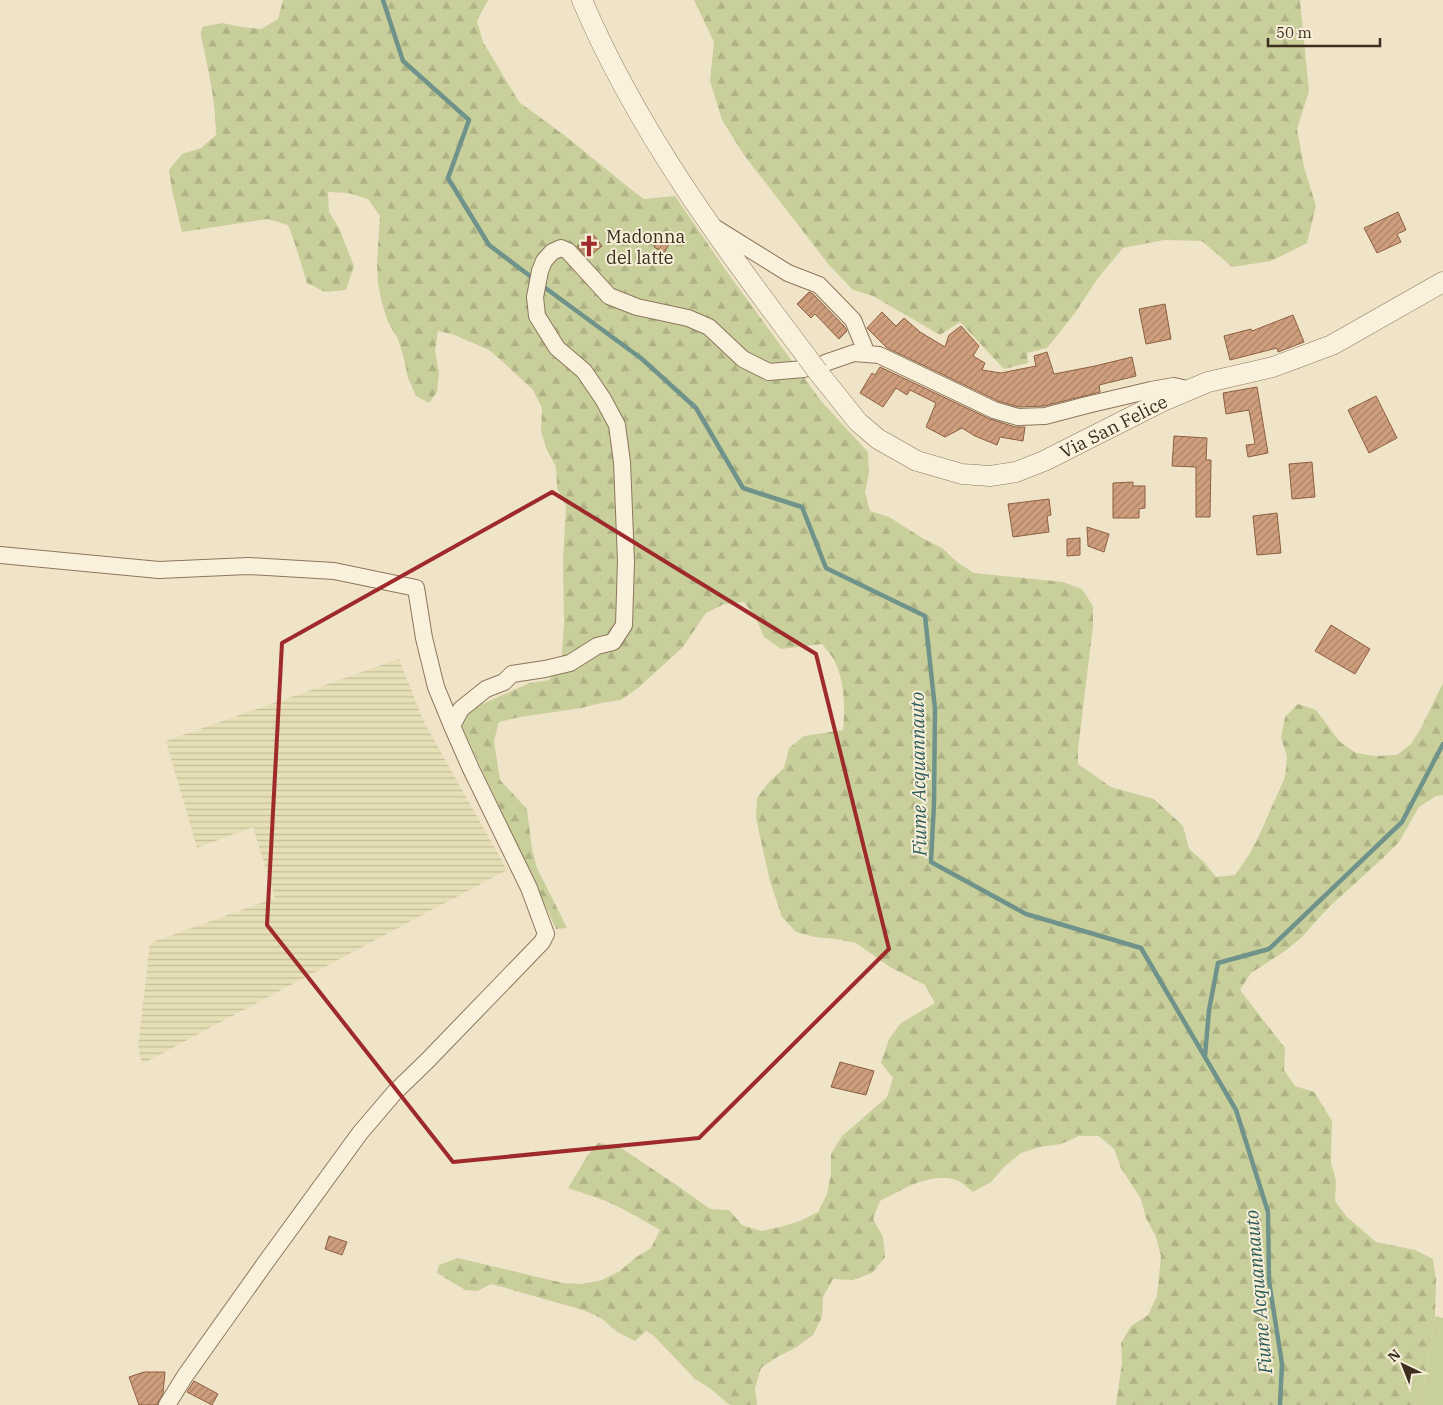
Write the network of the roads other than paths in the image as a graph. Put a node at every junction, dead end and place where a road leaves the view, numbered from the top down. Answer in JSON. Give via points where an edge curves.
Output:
{"nodes":[{"id":1,"x":582,"y":0,"type":"edge"},
{"id":2,"x":710,"y":225,"type":"junction"},
{"id":3,"x":1443,"y":282,"type":"edge"},
{"id":4,"x":867,"y":354,"type":"junction"},
{"id":5,"x":813,"y":365,"type":"junction"},
{"id":6,"x":1191,"y":390,"type":"junction"},
{"id":7,"x":0,"y":555,"type":"edge"},
{"id":8,"x":452,"y":726,"type":"junction"},
{"id":9,"x":167,"y":1405,"type":"edge"}],
"edges":[{"from":1,"to":2,"type":"street","name":"Via San Felice","via":[[637,112]]},
{"from":2,"to":4,"type":"street","via":[[788,273],[818,285],[853,320]]},
{"from":2,"to":5,"type":"street","name":"Via San Felice"},
{"from":3,"to":6,"type":"street","name":"Via San Felice","via":[[1332,345],[1272,367],[1208,382]]},
{"from":4,"to":5,"type":"street","via":[[854,354]]},
{"from":4,"to":6,"type":"street","via":[[879,355],[994,410],[1018,417],[1046,416],[1174,386]]},
{"from":5,"to":6,"type":"street","name":"Via San Felice","via":[[858,422],[878,439],[917,461],[962,474],[990,476],[1016,472],[1044,461]]},
{"from":5,"to":8,"type":"street","via":[[769,372],[743,359],[709,327],[609,296],[568,251],[561,248],[552,252],[540,271],[534,297],[537,316],[558,348],[584,371],[617,426],[622,462],[626,561],[624,625],[613,642],[598,646],[570,663],[512,674],[504,682],[486,689],[461,709]]},
{"from":7,"to":8,"type":"street","via":[[159,570],[248,566],[334,571],[416,588],[436,687]]},
{"from":8,"to":9,"type":"street","via":[[529,888],[546,934],[542,942],[395,1092],[360,1133]]}]}
